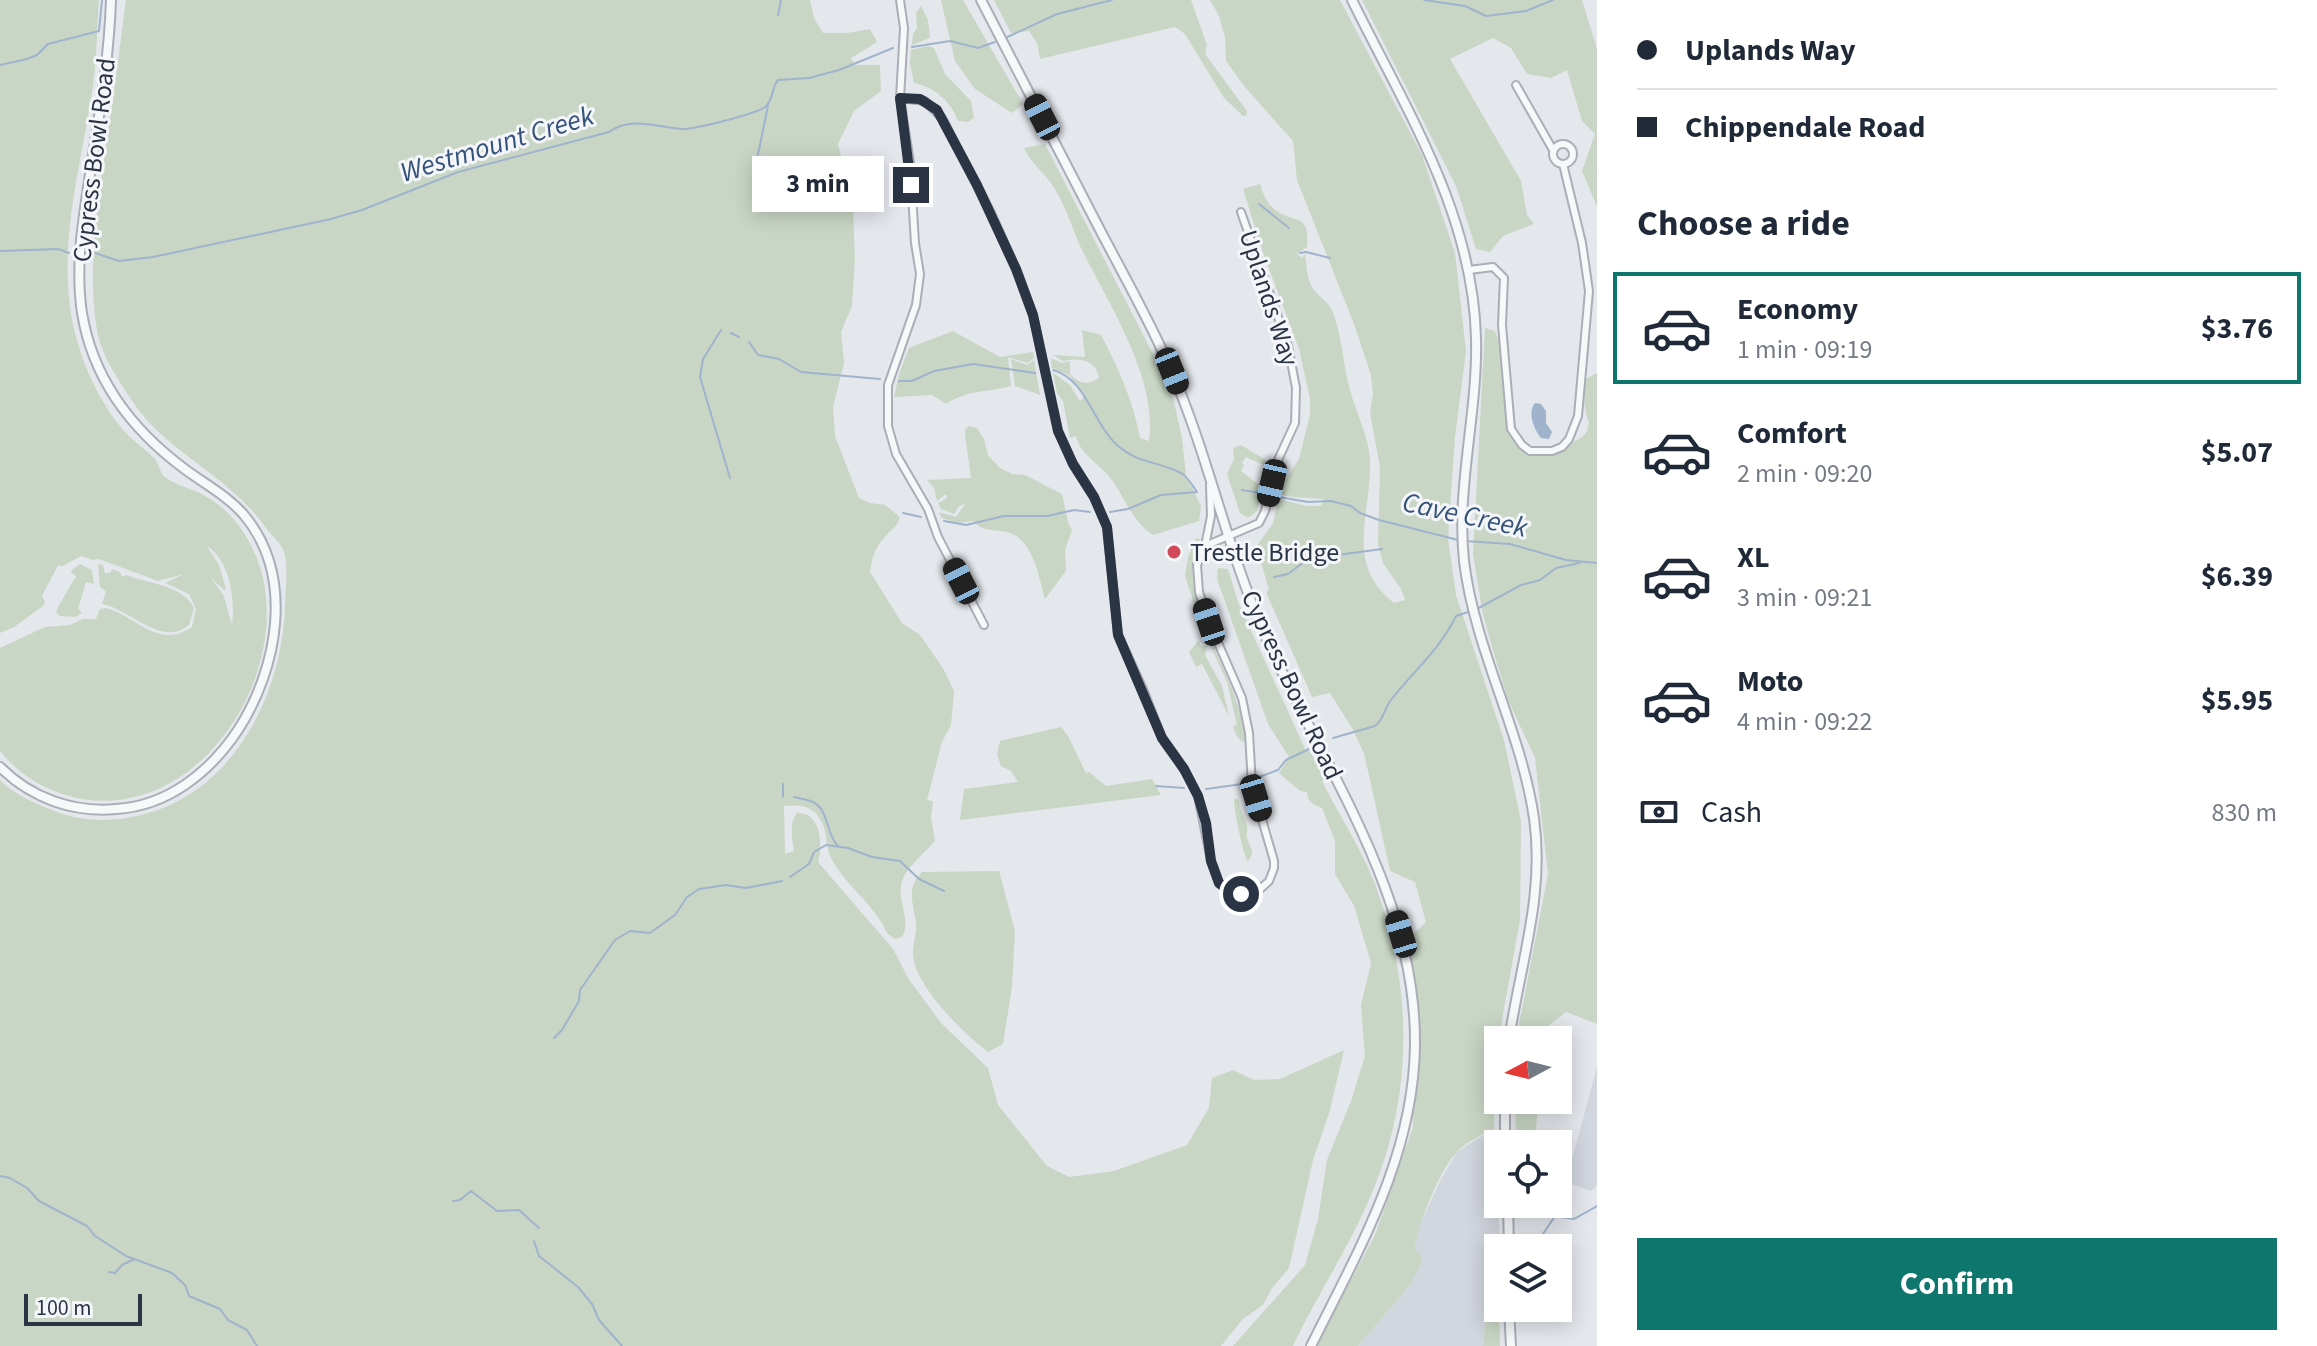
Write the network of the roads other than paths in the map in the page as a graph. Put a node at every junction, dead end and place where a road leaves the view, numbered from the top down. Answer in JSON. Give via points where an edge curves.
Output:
{"nodes":[{"id":1,"x":111,"y":0,"type":"edge"},
{"id":2,"x":900,"y":0,"type":"edge"},
{"id":3,"x":981,"y":0,"type":"edge"},
{"id":4,"x":1352,"y":0,"type":"edge"},
{"id":5,"x":1516,"y":85,"type":"dead end"},
{"id":6,"x":900,"y":98,"type":"junction"},
{"id":7,"x":1553,"y":150,"type":"junction"},
{"id":8,"x":1563,"y":164,"type":"junction"},
{"id":9,"x":1241,"y":212,"type":"dead end"},
{"id":10,"x":1469,"y":270,"type":"junction"},
{"id":11,"x":1210,"y":477,"type":"junction"},
{"id":12,"x":1229,"y":536,"type":"junction"},
{"id":13,"x":1205,"y":546,"type":"junction"},
{"id":14,"x":984,"y":625,"type":"dead end"},
{"id":15,"x":0,"y":767,"type":"edge"},
{"id":16,"x":1512,"y":1026,"type":"edge"},
{"id":17,"x":1510,"y":1322,"type":"edge"},
{"id":18,"x":1311,"y":1346,"type":"edge"},
{"id":19,"x":1511,"y":1346,"type":"edge"}],
"edges":[{"from":1,"to":15,"type":"street","name":"Cypress Bowl Road","via":[[80,249],[86,331],[105,381],[127,417],[155,446],[243,514],[258,539],[275,589],[273,643],[258,694],[224,750],[166,796],[93,810],[33,792]]},
{"from":2,"to":6,"type":"street"},
{"from":3,"to":11,"type":"street","name":"Cypress Bowl Road","via":[[1156,337]]},
{"from":4,"to":10,"type":"street","via":[[1439,175]]},
{"from":5,"to":7,"type":"street"},
{"from":6,"to":13,"type":"street","via":[[920,99],[937,110],[1016,269],[1033,315],[1058,431],[1107,527],[1118,635],[1162,738],[1198,796],[1219,883],[1236,894],[1248,894],[1269,881],[1274,861],[1252,785],[1242,698],[1199,592],[1197,565]]},
{"from":6,"to":14,"type":"street","via":[[920,286],[890,375],[888,426],[896,454]]},
{"from":7,"to":8,"type":"street","via":[[1554,159]]},
{"from":7,"to":8,"type":"street","via":[[1562,143],[1571,147],[1572,158]]},
{"from":8,"to":10,"type":"street","via":[[1589,291],[1578,416],[1560,448],[1530,451],[1511,429],[1502,325],[1504,278],[1493,267]]},
{"from":9,"to":12,"type":"street","name":"Uplands Way","via":[[1288,346],[1296,388],[1295,423],[1277,462],[1262,519]]},
{"from":10,"to":16,"type":"street","via":[[1476,360],[1463,497],[1465,564],[1481,642],[1525,775],[1536,840],[1535,904]]},
{"from":11,"to":12,"type":"street","name":"Cypress Bowl Road"},
{"from":11,"to":13,"type":"street"},
{"from":12,"to":13,"type":"street","name":"Uplands Way"},
{"from":12,"to":18,"type":"street","name":"Cypress Bowl Road","via":[[1266,639],[1383,879],[1412,990],[1413,1075],[1398,1156],[1379,1208]]},
{"from":17,"to":19,"type":"street"}]}
